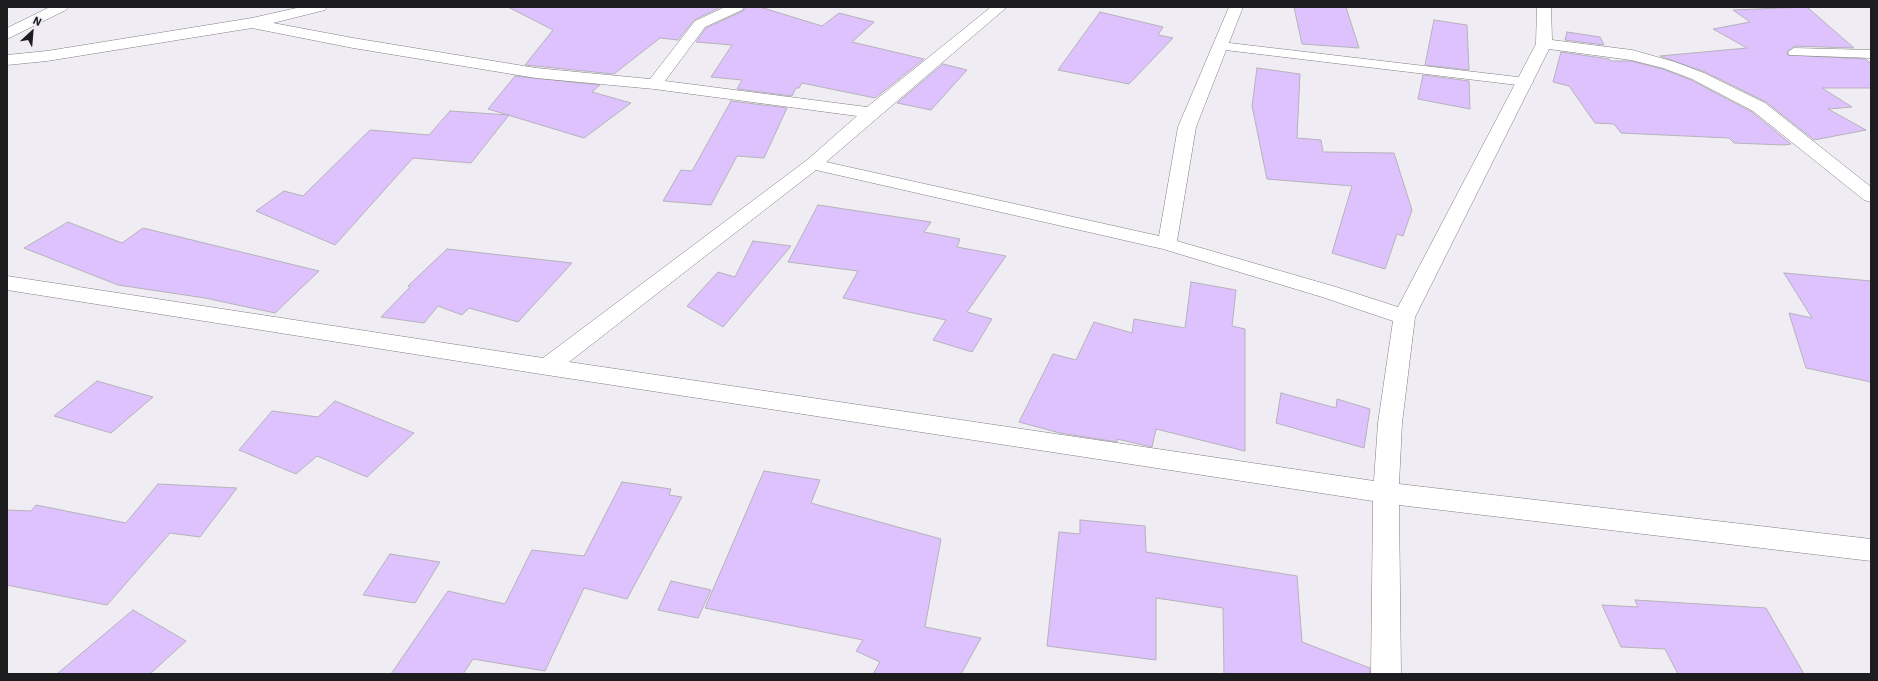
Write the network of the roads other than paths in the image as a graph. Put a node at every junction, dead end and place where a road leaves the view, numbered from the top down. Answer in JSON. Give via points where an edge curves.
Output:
{"nodes":[{"id":1,"x":61,"y":7,"type":"edge"},
{"id":2,"x":320,"y":7,"type":"edge"},
{"id":3,"x":737,"y":7,"type":"edge"},
{"id":4,"x":1000,"y":7,"type":"edge"},
{"id":5,"x":1236,"y":7,"type":"edge"},
{"id":6,"x":1544,"y":7,"type":"edge"},
{"id":7,"x":252,"y":23,"type":"junction"},
{"id":8,"x":7,"y":34,"type":"edge"},
{"id":9,"x":1544,"y":44,"type":"junction"},
{"id":10,"x":1221,"y":46,"type":"junction"},
{"id":11,"x":1794,"y":52,"type":"dead end"},
{"id":12,"x":1871,"y":54,"type":"edge"},
{"id":13,"x":7,"y":60,"type":"edge"},
{"id":14,"x":1526,"y":82,"type":"junction"},
{"id":15,"x":654,"y":84,"type":"junction"},
{"id":16,"x":871,"y":113,"type":"junction"},
{"id":17,"x":813,"y":164,"type":"junction"},
{"id":18,"x":1871,"y":196,"type":"edge"},
{"id":19,"x":1167,"y":244,"type":"junction"},
{"id":20,"x":7,"y":283,"type":"edge"},
{"id":21,"x":1404,"y":317,"type":"junction"},
{"id":22,"x":548,"y":367,"type":"junction"},
{"id":23,"x":1386,"y":493,"type":"junction"},
{"id":24,"x":1871,"y":550,"type":"edge"},
{"id":25,"x":1386,"y":674,"type":"edge"}],
"edges":[{"from":1,"to":8,"type":"street"},
{"from":2,"to":7,"type":"street"},
{"from":3,"to":15,"type":"street","via":[[700,24]]},
{"from":4,"to":16,"type":"street"},
{"from":5,"to":10,"type":"street"},
{"from":6,"to":9,"type":"street"},
{"from":7,"to":13,"type":"street","via":[[47,56]]},
{"from":7,"to":15,"type":"street","via":[[353,43],[536,73]]},
{"from":9,"to":14,"type":"street"},
{"from":9,"to":18,"type":"street","via":[[1632,55],[1698,76],[1759,107]]},
{"from":10,"to":14,"type":"lane"},
{"from":10,"to":19,"type":"street","via":[[1188,127]]},
{"from":11,"to":12,"type":"lane"},
{"from":14,"to":21,"type":"street"},
{"from":15,"to":16,"type":"street"},
{"from":16,"to":17,"type":"street"},
{"from":17,"to":19,"type":"street"},
{"from":17,"to":22,"type":"street"},
{"from":19,"to":21,"type":"street"},
{"from":20,"to":22,"type":"street"},
{"from":21,"to":23,"type":"street","via":[[1390,423]]},
{"from":22,"to":23,"type":"street"},
{"from":23,"to":24,"type":"street"},
{"from":23,"to":25,"type":"street"}]}
